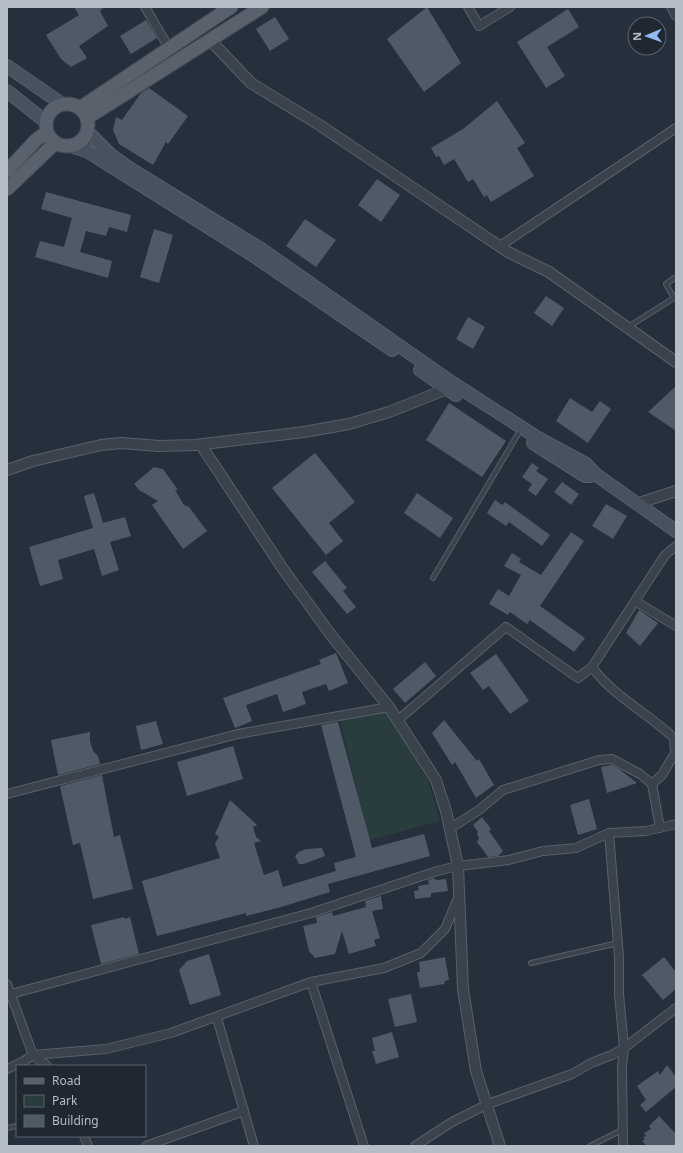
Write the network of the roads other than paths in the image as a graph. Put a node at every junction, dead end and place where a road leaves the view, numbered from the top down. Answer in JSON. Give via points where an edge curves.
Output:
{"nodes":[{"id":1,"x":145,"y":7,"type":"edge"},
{"id":2,"x":231,"y":7,"type":"edge"},
{"id":3,"x":262,"y":7,"type":"edge"},
{"id":4,"x":468,"y":7,"type":"edge"},
{"id":5,"x":510,"y":7,"type":"edge"},
{"id":6,"x":671,"y":7,"type":"edge"},
{"id":7,"x":676,"y":16,"type":"edge"},
{"id":8,"x":210,"y":40,"type":"junction"},
{"id":9,"x":169,"y":48,"type":"junction"},
{"id":10,"x":7,"y":66,"type":"edge"},
{"id":11,"x":7,"y":91,"type":"edge"},
{"id":12,"x":62,"y":104,"type":"junction"},
{"id":13,"x":84,"y":113,"type":"junction"},
{"id":14,"x":47,"y":127,"type":"junction"},
{"id":15,"x":676,"y":128,"type":"edge"},
{"id":16,"x":87,"y":131,"type":"junction"},
{"id":17,"x":55,"y":143,"type":"junction"},
{"id":18,"x":71,"y":146,"type":"junction"},
{"id":19,"x":7,"y":171,"type":"edge"},
{"id":20,"x":7,"y":189,"type":"edge"},
{"id":21,"x":500,"y":246,"type":"junction"},
{"id":22,"x":676,"y":277,"type":"edge"},
{"id":23,"x":627,"y":327,"type":"junction"},
{"id":24,"x":676,"y":362,"type":"edge"},
{"id":25,"x":449,"y":386,"type":"junction"},
{"id":26,"x":518,"y":434,"type":"junction"},
{"id":27,"x":201,"y":444,"type":"junction"},
{"id":28,"x":7,"y":470,"type":"edge"},
{"id":29,"x":596,"y":474,"type":"junction"},
{"id":30,"x":676,"y":491,"type":"edge"},
{"id":31,"x":636,"y":504,"type":"junction"},
{"id":32,"x":676,"y":532,"type":"edge"},
{"id":33,"x":676,"y":546,"type":"edge"},
{"id":34,"x":433,"y":578,"type":"dead end"},
{"id":35,"x":635,"y":601,"type":"junction"},
{"id":36,"x":676,"y":626,"type":"edge"},
{"id":37,"x":592,"y":667,"type":"junction"},
{"id":38,"x":389,"y":707,"type":"junction"},
{"id":39,"x":398,"y":720,"type":"junction"},
{"id":40,"x":676,"y":752,"type":"edge"},
{"id":41,"x":652,"y":784,"type":"junction"},
{"id":42,"x":7,"y":794,"type":"edge"},
{"id":43,"x":676,"y":824,"type":"edge"},
{"id":44,"x":449,"y":828,"type":"junction"},
{"id":45,"x":660,"y":828,"type":"junction"},
{"id":46,"x":609,"y":833,"type":"junction"},
{"id":47,"x":458,"y":866,"type":"junction"},
{"id":48,"x":458,"y":898,"type":"junction"},
{"id":49,"x":618,"y":943,"type":"junction"},
{"id":50,"x":531,"y":963,"type":"dead end"},
{"id":51,"x":312,"y":982,"type":"junction"},
{"id":52,"x":7,"y":984,"type":"edge"},
{"id":53,"x":11,"y":994,"type":"junction"},
{"id":54,"x":676,"y":1008,"type":"edge"},
{"id":55,"x":217,"y":1018,"type":"junction"},
{"id":56,"x":624,"y":1048,"type":"junction"},
{"id":57,"x":33,"y":1054,"type":"junction"},
{"id":58,"x":46,"y":1065,"type":"edge"},
{"id":59,"x":7,"y":1069,"type":"edge"},
{"id":60,"x":488,"y":1104,"type":"junction"},
{"id":61,"x":244,"y":1111,"type":"junction"},
{"id":62,"x":623,"y":1130,"type":"junction"},
{"id":63,"x":146,"y":1146,"type":"edge"},
{"id":64,"x":254,"y":1146,"type":"edge"},
{"id":65,"x":364,"y":1146,"type":"edge"},
{"id":66,"x":415,"y":1146,"type":"edge"},
{"id":67,"x":500,"y":1146,"type":"edge"},
{"id":68,"x":590,"y":1146,"type":"edge"},
{"id":69,"x":623,"y":1146,"type":"edge"}],
"edges":[{"from":1,"to":9,"type":"street"},
{"from":2,"to":9,"type":"main road"},
{"from":3,"to":8,"type":"main road"},
{"from":4,"to":5,"type":"street","via":[[479,26]]},
{"from":6,"to":7,"type":"street"},
{"from":8,"to":13,"type":"main road"},
{"from":8,"to":21,"type":"street","via":[[251,83],[321,126]]},
{"from":9,"to":13,"type":"main road"},
{"from":10,"to":12,"type":"main road"},
{"from":11,"to":14,"type":"main road"},
{"from":12,"to":13,"type":"main road","via":[[70,104]]},
{"from":12,"to":14,"type":"main road","via":[[49,114]]},
{"from":13,"to":16,"type":"main road"},
{"from":14,"to":17,"type":"main road"},
{"from":14,"to":19,"type":"main road"},
{"from":15,"to":21,"type":"street"},
{"from":16,"to":18,"type":"main road","via":[[84,138]]},
{"from":16,"to":25,"type":"main road","via":[[128,168],[261,249]]},
{"from":17,"to":18,"type":"main road"},
{"from":17,"to":20,"type":"main road"},
{"from":18,"to":25,"type":"main road","via":[[87,151],[254,256]]},
{"from":21,"to":23,"type":"street","via":[[549,272]]},
{"from":22,"to":23,"type":"lane","via":[[666,284],[674,298]]},
{"from":23,"to":24,"type":"street"},
{"from":25,"to":26,"type":"main road"},
{"from":25,"to":27,"type":"street","via":[[389,412],[350,424]]},
{"from":25,"to":29,"type":"main road","via":[[586,464]]},
{"from":26,"to":29,"type":"main road","via":[[585,476]]},
{"from":26,"to":34,"type":"lane"},
{"from":27,"to":28,"type":"street","via":[[101,445],[44,458]]},
{"from":27,"to":38,"type":"street","via":[[326,629]]},
{"from":29,"to":31,"type":"main road"},
{"from":30,"to":31,"type":"street"},
{"from":31,"to":32,"type":"main road"},
{"from":33,"to":35,"type":"street","via":[[665,555]]},
{"from":35,"to":36,"type":"street"},
{"from":35,"to":37,"type":"street"},
{"from":37,"to":39,"type":"street","via":[[578,678],[506,627]]},
{"from":37,"to":40,"type":"street","via":[[603,681],[674,738]]},
{"from":38,"to":39,"type":"street"},
{"from":38,"to":42,"type":"street","via":[[238,734]]},
{"from":39,"to":44,"type":"street","via":[[436,780]]},
{"from":40,"to":41,"type":"street","via":[[662,775]]},
{"from":41,"to":44,"type":"street","via":[[640,774],[612,759],[599,760],[503,790],[480,810]]},
{"from":41,"to":45,"type":"street"},
{"from":43,"to":45,"type":"street"},
{"from":44,"to":47,"type":"street"},
{"from":45,"to":46,"type":"street"},
{"from":46,"to":47,"type":"street","via":[[576,848],[543,851],[510,860]]},
{"from":46,"to":49,"type":"street"},
{"from":47,"to":48,"type":"street"},
{"from":47,"to":53,"type":"street","via":[[311,913]]},
{"from":48,"to":51,"type":"street","via":[[445,929],[421,953],[384,968]]},
{"from":48,"to":60,"type":"street","via":[[463,989],[476,1071]]},
{"from":49,"to":50,"type":"lane"},
{"from":49,"to":56,"type":"street"},
{"from":51,"to":55,"type":"street"},
{"from":51,"to":65,"type":"street"},
{"from":52,"to":53,"type":"street"},
{"from":53,"to":57,"type":"street"},
{"from":54,"to":56,"type":"street"},
{"from":55,"to":57,"type":"street","via":[[171,1033],[106,1049]]},
{"from":55,"to":61,"type":"street"},
{"from":56,"to":60,"type":"street","via":[[572,1074]]},
{"from":56,"to":62,"type":"street"},
{"from":57,"to":58,"type":"street"},
{"from":57,"to":59,"type":"street"},
{"from":60,"to":66,"type":"street","via":[[452,1122]]},
{"from":60,"to":67,"type":"street"},
{"from":61,"to":63,"type":"street"},
{"from":61,"to":64,"type":"street"},
{"from":62,"to":68,"type":"lane"},
{"from":62,"to":69,"type":"street"}]}
